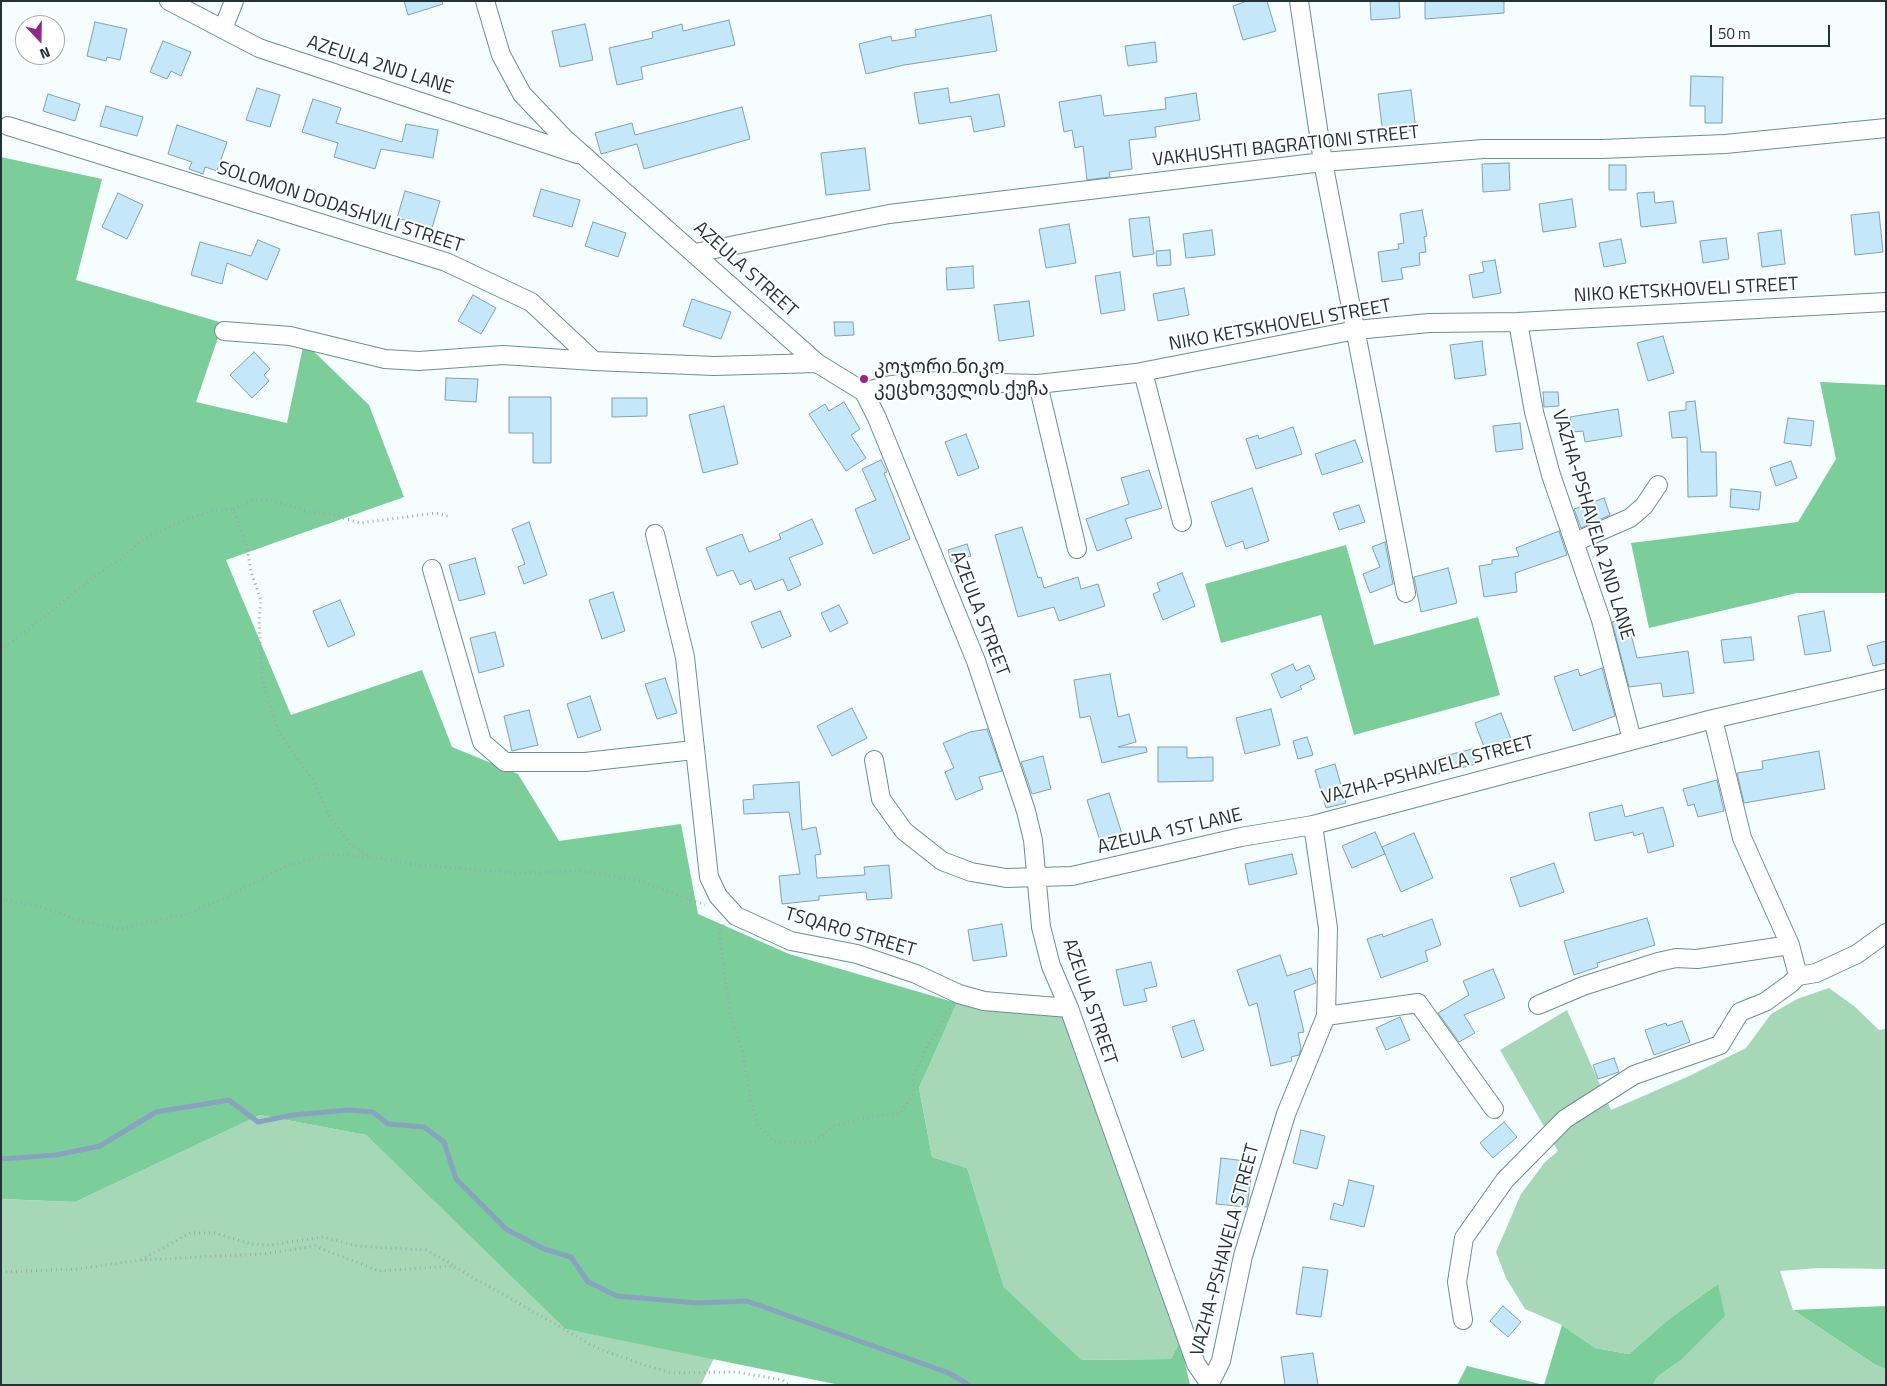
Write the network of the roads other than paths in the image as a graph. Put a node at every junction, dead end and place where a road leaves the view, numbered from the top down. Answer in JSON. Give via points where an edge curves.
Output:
{"nodes":[{"id":1,"x":169,"y":1,"type":"edge"},
{"id":2,"x":234,"y":1,"type":"edge"},
{"id":3,"x":485,"y":1,"type":"edge"},
{"id":4,"x":1299,"y":1,"type":"edge"},
{"id":5,"x":223,"y":29,"type":"junction"},
{"id":6,"x":8,"y":126,"type":"dead end"},
{"id":7,"x":1886,"y":128,"type":"edge"},
{"id":8,"x":585,"y":157,"type":"junction"},
{"id":9,"x":1323,"y":162,"type":"junction"},
{"id":10,"x":695,"y":253,"type":"junction"},
{"id":11,"x":1886,"y":302,"type":"edge"},
{"id":12,"x":1518,"y":322,"type":"junction"},
{"id":13,"x":224,"y":330,"type":"dead end"},
{"id":14,"x":1356,"y":330,"type":"junction"},
{"id":15,"x":594,"y":361,"type":"junction"},
{"id":16,"x":817,"y":363,"type":"junction"},
{"id":17,"x":1143,"y":372,"type":"junction"},
{"id":18,"x":1038,"y":384,"type":"junction"},
{"id":19,"x":864,"y":392,"type":"junction"},
{"id":20,"x":1658,"y":485,"type":"dead end"},
{"id":21,"x":1182,"y":522,"type":"dead end"},
{"id":22,"x":655,"y":534,"type":"dead end"},
{"id":23,"x":1575,"y":542,"type":"junction"},
{"id":24,"x":1077,"y":549,"type":"dead end"},
{"id":25,"x":432,"y":569,"type":"dead end"},
{"id":26,"x":1406,"y":593,"type":"dead end"},
{"id":27,"x":1886,"y":679,"type":"edge"},
{"id":28,"x":1713,"y":719,"type":"junction"},
{"id":29,"x":1632,"y":740,"type":"junction"},
{"id":30,"x":694,"y":750,"type":"junction"},
{"id":31,"x":874,"y":760,"type":"dead end"},
{"id":32,"x":1313,"y":824,"type":"junction"},
{"id":33,"x":1036,"y":878,"type":"junction"},
{"id":34,"x":1886,"y":933,"type":"edge"},
{"id":35,"x":1790,"y":945,"type":"junction"},
{"id":36,"x":1798,"y":976,"type":"junction"},
{"id":37,"x":1538,"y":1004,"type":"dead end"},
{"id":38,"x":1068,"y":1008,"type":"junction"},
{"id":39,"x":1326,"y":1016,"type":"junction"},
{"id":40,"x":1494,"y":1109,"type":"dead end"},
{"id":41,"x":1463,"y":1320,"type":"dead end"},
{"id":42,"x":1209,"y":1384,"type":"edge"}],
"edges":[{"from":1,"to":5,"type":"street","name":"AZEULA 2ND LANE"},
{"from":2,"to":5,"type":"street"},
{"from":3,"to":8,"type":"street","name":"AZEULA STREET","via":[[501,55],[522,94]]},
{"from":4,"to":9,"type":"street"},
{"from":5,"to":8,"type":"street","name":"AZEULA 2ND LANE","via":[[260,48]]},
{"from":6,"to":15,"type":"street","name":"SOLOMON DODASHVILI STREET","via":[[446,262],[531,302]]},
{"from":7,"to":9,"type":"street","name":"VAKHUSHTI BAGRATIONI STREET","via":[[1725,144],[1483,149]]},
{"from":8,"to":10,"type":"street","name":"AZEULA STREET"},
{"from":9,"to":10,"type":"street","name":"VAKHUSHTI BAGRATIONI STREET","via":[[889,214]]},
{"from":9,"to":14,"type":"street"},
{"from":10,"to":16,"type":"street","name":"AZEULA STREET"},
{"from":11,"to":12,"type":"street","name":"NIKO KETSKHOVELI STREET"},
{"from":12,"to":14,"type":"street","name":"NIKO KETSKHOVELI STREET","via":[[1429,323]]},
{"from":12,"to":23,"type":"street","name":"VAZHA-PSHAVELA 2ND LANE","via":[[1539,430]]},
{"from":13,"to":15,"type":"street","via":[[290,336],[385,359],[503,355]]},
{"from":14,"to":17,"type":"street","name":"NIKO KETSKHOVELI STREET"},
{"from":14,"to":26,"type":"street"},
{"from":15,"to":16,"type":"street","via":[[714,366]]},
{"from":16,"to":19,"type":"street","name":"AZEULA STREET"},
{"from":17,"to":18,"type":"street","name":"NIKO KETSKHOVELI STREET"},
{"from":17,"to":21,"type":"street"},
{"from":18,"to":19,"type":"street","name":"NIKO KETSKHOVELI STREET","via":[[919,381]]},
{"from":18,"to":24,"type":"street"},
{"from":19,"to":33,"type":"street","name":"AZEULA STREET","via":[[976,661],[1026,811],[1033,840]]},
{"from":20,"to":23,"type":"street","via":[[1644,506],[1630,518]]},
{"from":22,"to":30,"type":"street","name":"TSQARO STREET","via":[[684,657]]},
{"from":23,"to":29,"type":"street","name":"VAZHA-PSHAVELA 2ND LANE","via":[[1601,620]]},
{"from":25,"to":30,"type":"street","via":[[482,742],[505,762],[586,762]]},
{"from":27,"to":28,"type":"street","name":"VAZHA-PSHAVELA STREET"},
{"from":28,"to":29,"type":"street","name":"VAZHA-PSHAVELA STREET"},
{"from":28,"to":35,"type":"street","via":[[1742,838]]},
{"from":29,"to":32,"type":"street","name":"VAZHA-PSHAVELA STREET"},
{"from":30,"to":38,"type":"street","name":"TSQARO STREET","via":[[709,877],[718,896],[736,916],[791,941],[857,954],[984,1001]]},
{"from":31,"to":33,"type":"street","name":"AZEULA 1ST LANE","via":[[881,799],[904,831],[942,861],[980,874]]},
{"from":32,"to":33,"type":"street","name":"AZEULA 1ST LANE","via":[[1072,876]]},
{"from":32,"to":39,"type":"street","name":"VAZHA-PSHAVELA STREET","via":[[1328,928]]},
{"from":33,"to":38,"type":"street","name":"AZEULA STREET","via":[[1041,927],[1051,966]]},
{"from":34,"to":36,"type":"street","via":[[1857,954],[1816,973]]},
{"from":35,"to":36,"type":"street"},
{"from":35,"to":37,"type":"street","via":[[1658,962]]},
{"from":36,"to":41,"type":"street","via":[[1765,1002],[1740,1012],[1720,1045],[1634,1075],[1565,1119],[1505,1180],[1464,1238],[1457,1282]]},
{"from":38,"to":42,"type":"street","name":"AZEULA STREET","via":[[1196,1364]]},
{"from":39,"to":40,"type":"street","via":[[1418,1003]]},
{"from":39,"to":42,"type":"street","name":"VAZHA-PSHAVELA STREET","via":[[1286,1114],[1243,1256],[1222,1360]]}]}
